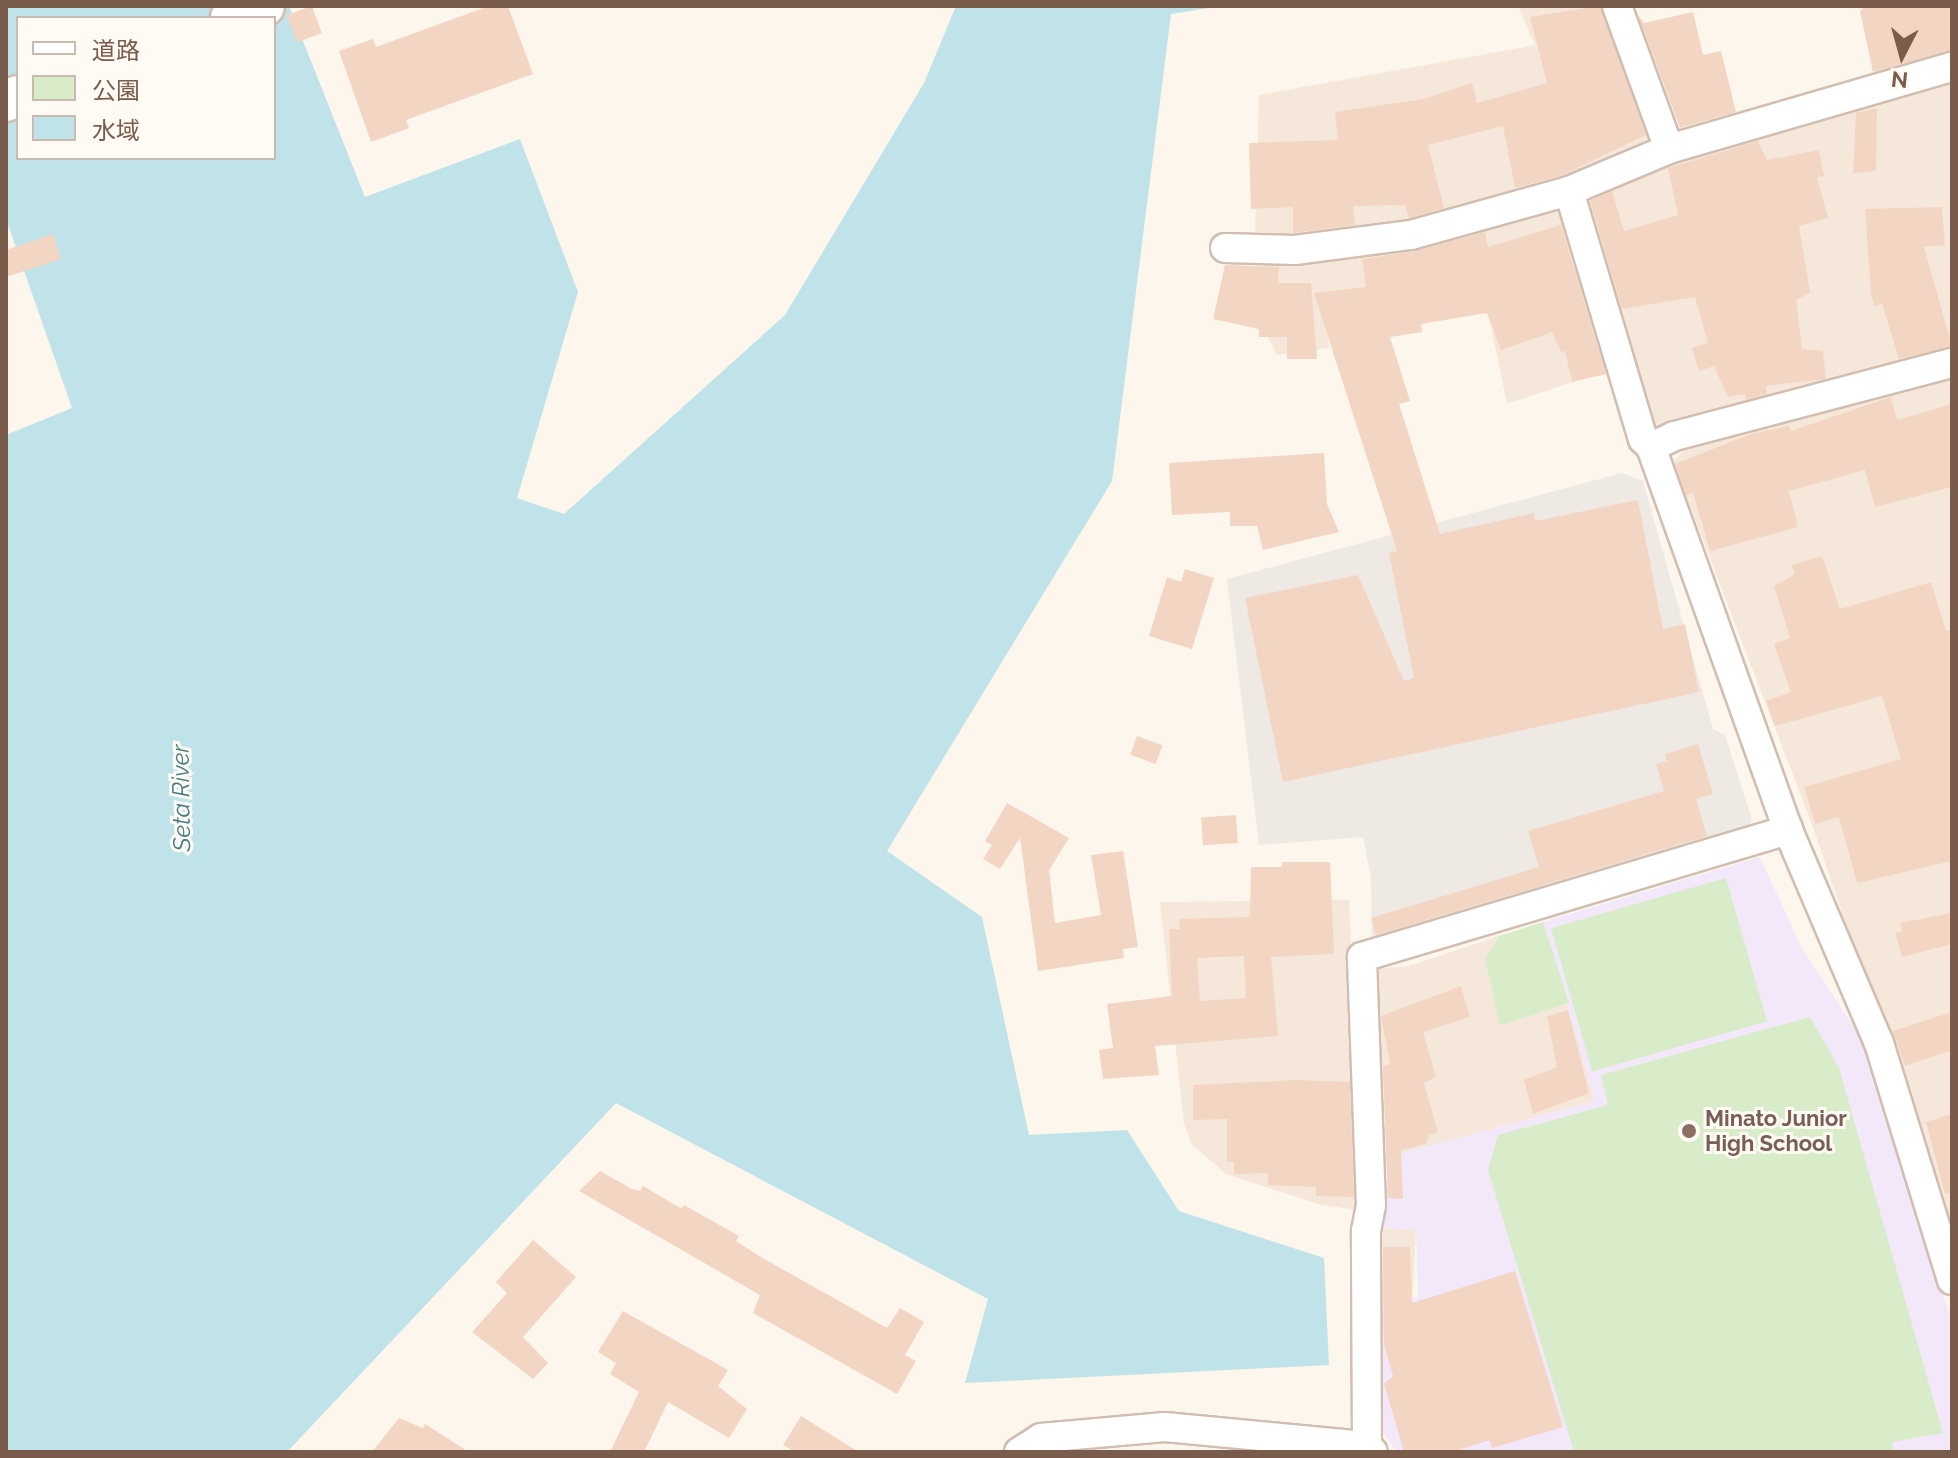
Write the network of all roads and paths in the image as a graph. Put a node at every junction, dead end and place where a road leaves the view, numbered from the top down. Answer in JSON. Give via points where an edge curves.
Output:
{"nodes":[{"id":1,"x":264,"y":6,"type":"edge"},
{"id":2,"x":1617,"y":6,"type":"edge"},
{"id":3,"x":236,"y":16,"type":"edge"},
{"id":4,"x":1952,"y":67,"type":"edge"},
{"id":5,"x":1669,"y":149,"type":"junction"},
{"id":6,"x":1569,"y":191,"type":"junction"},
{"id":7,"x":1225,"y":248,"type":"dead end"},
{"id":8,"x":1952,"y":363,"type":"edge"},
{"id":9,"x":1651,"y":447,"type":"junction"},
{"id":10,"x":1788,"y":830,"type":"junction"},
{"id":11,"x":1952,"y":1280,"type":"edge"},
{"id":12,"x":1370,"y":1449,"type":"edge"},
{"id":13,"x":1019,"y":1452,"type":"edge"}],
"edges":[{"from":1,"to":3,"type":"street"},
{"from":2,"to":5,"type":"street"},
{"from":4,"to":5,"type":"street"},
{"from":5,"to":6,"type":"street"},
{"from":6,"to":7,"type":"street","via":[[1359,244],[1295,250]]},
{"from":6,"to":9,"type":"street","via":[[1643,439]]},
{"from":8,"to":9,"type":"street","via":[[1675,436]]},
{"from":9,"to":10,"type":"street"},
{"from":10,"to":11,"type":"street","via":[[1879,1043]]},
{"from":10,"to":12,"type":"street","via":[[1362,957],[1371,1205],[1366,1231]]},
{"from":12,"to":13,"type":"street","via":[[1165,1427],[1041,1438]]}]}
